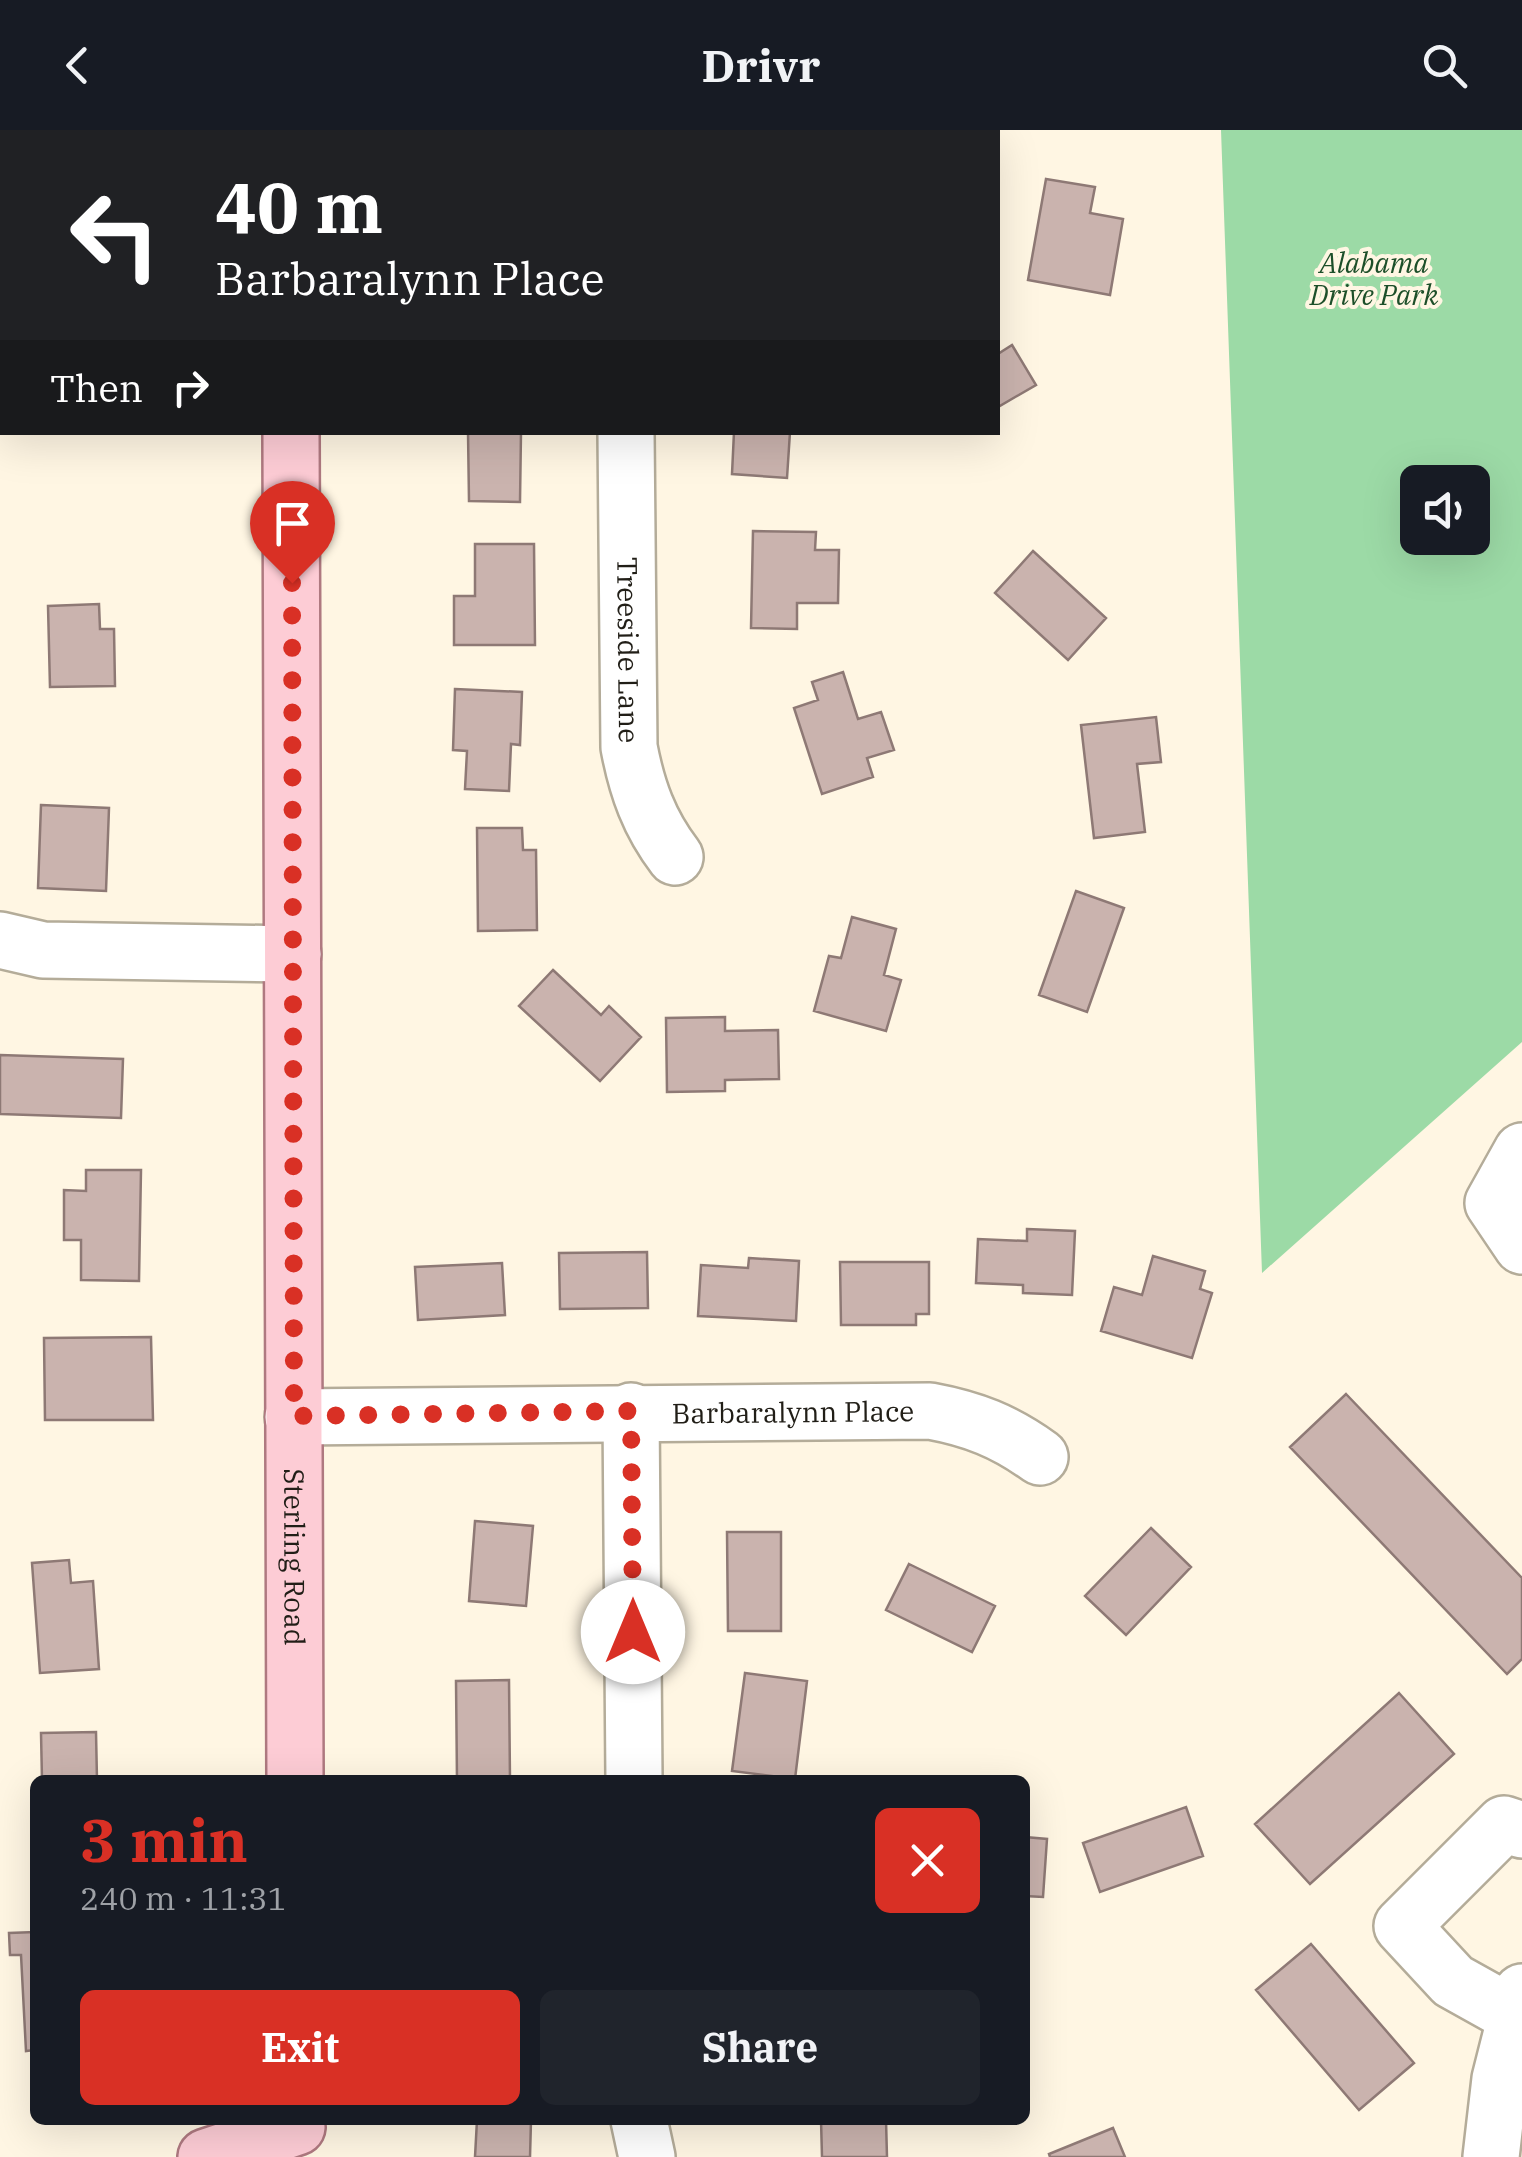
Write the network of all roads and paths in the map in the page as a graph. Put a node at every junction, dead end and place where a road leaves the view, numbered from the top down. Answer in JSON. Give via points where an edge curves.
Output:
{"nodes":[{"id":1,"x":291,"y":435,"type":"edge"},
{"id":2,"x":626,"y":435,"type":"edge"},
{"id":3,"x":674,"y":857,"type":"dead end"},
{"id":4,"x":0,"y":940,"type":"edge"},
{"id":5,"x":293,"y":954,"type":"junction"},
{"id":6,"x":1522,"y":1150,"type":"edge"},
{"id":7,"x":1508,"y":1225,"type":"edge"},
{"id":8,"x":631,"y":1411,"type":"junction"},
{"id":9,"x":294,"y":1416,"type":"junction"},
{"id":10,"x":1040,"y":1458,"type":"dead end"},
{"id":11,"x":295,"y":1775,"type":"edge"},
{"id":12,"x":634,"y":1775,"type":"edge"},
{"id":13,"x":1522,"y":1830,"type":"edge"},
{"id":14,"x":1518,"y":2003,"type":"edge"},
{"id":15,"x":640,"y":2125,"type":"edge"},
{"id":16,"x":296,"y":2135,"type":"edge"},
{"id":17,"x":206,"y":2157,"type":"edge"},
{"id":18,"x":647,"y":2157,"type":"edge"},
{"id":19,"x":1491,"y":2157,"type":"edge"}],
"edges":[{"from":1,"to":5,"type":"main road","name":"Sterling Road"},
{"from":2,"to":3,"type":"street","name":"Treeside Lane","via":[[628,747],[638,792]]},
{"from":4,"to":5,"type":"street","via":[[43,950]]},
{"from":5,"to":9,"type":"main road","name":"Sterling Road"},
{"from":6,"to":7,"type":"street"},
{"from":8,"to":9,"type":"street","name":"Barbaralynn Place"},
{"from":8,"to":10,"type":"street","name":"Barbaralynn Place","via":[[930,1411],[972,1418]]},
{"from":8,"to":12,"type":"street"},
{"from":9,"to":11,"type":"main road","name":"Sterling Road"},
{"from":13,"to":14,"type":"street","via":[[1504,1824],[1402,1926],[1453,1981]]},
{"from":14,"to":19,"type":"street"},
{"from":15,"to":18,"type":"street"},
{"from":16,"to":17,"type":"main road"}]}
